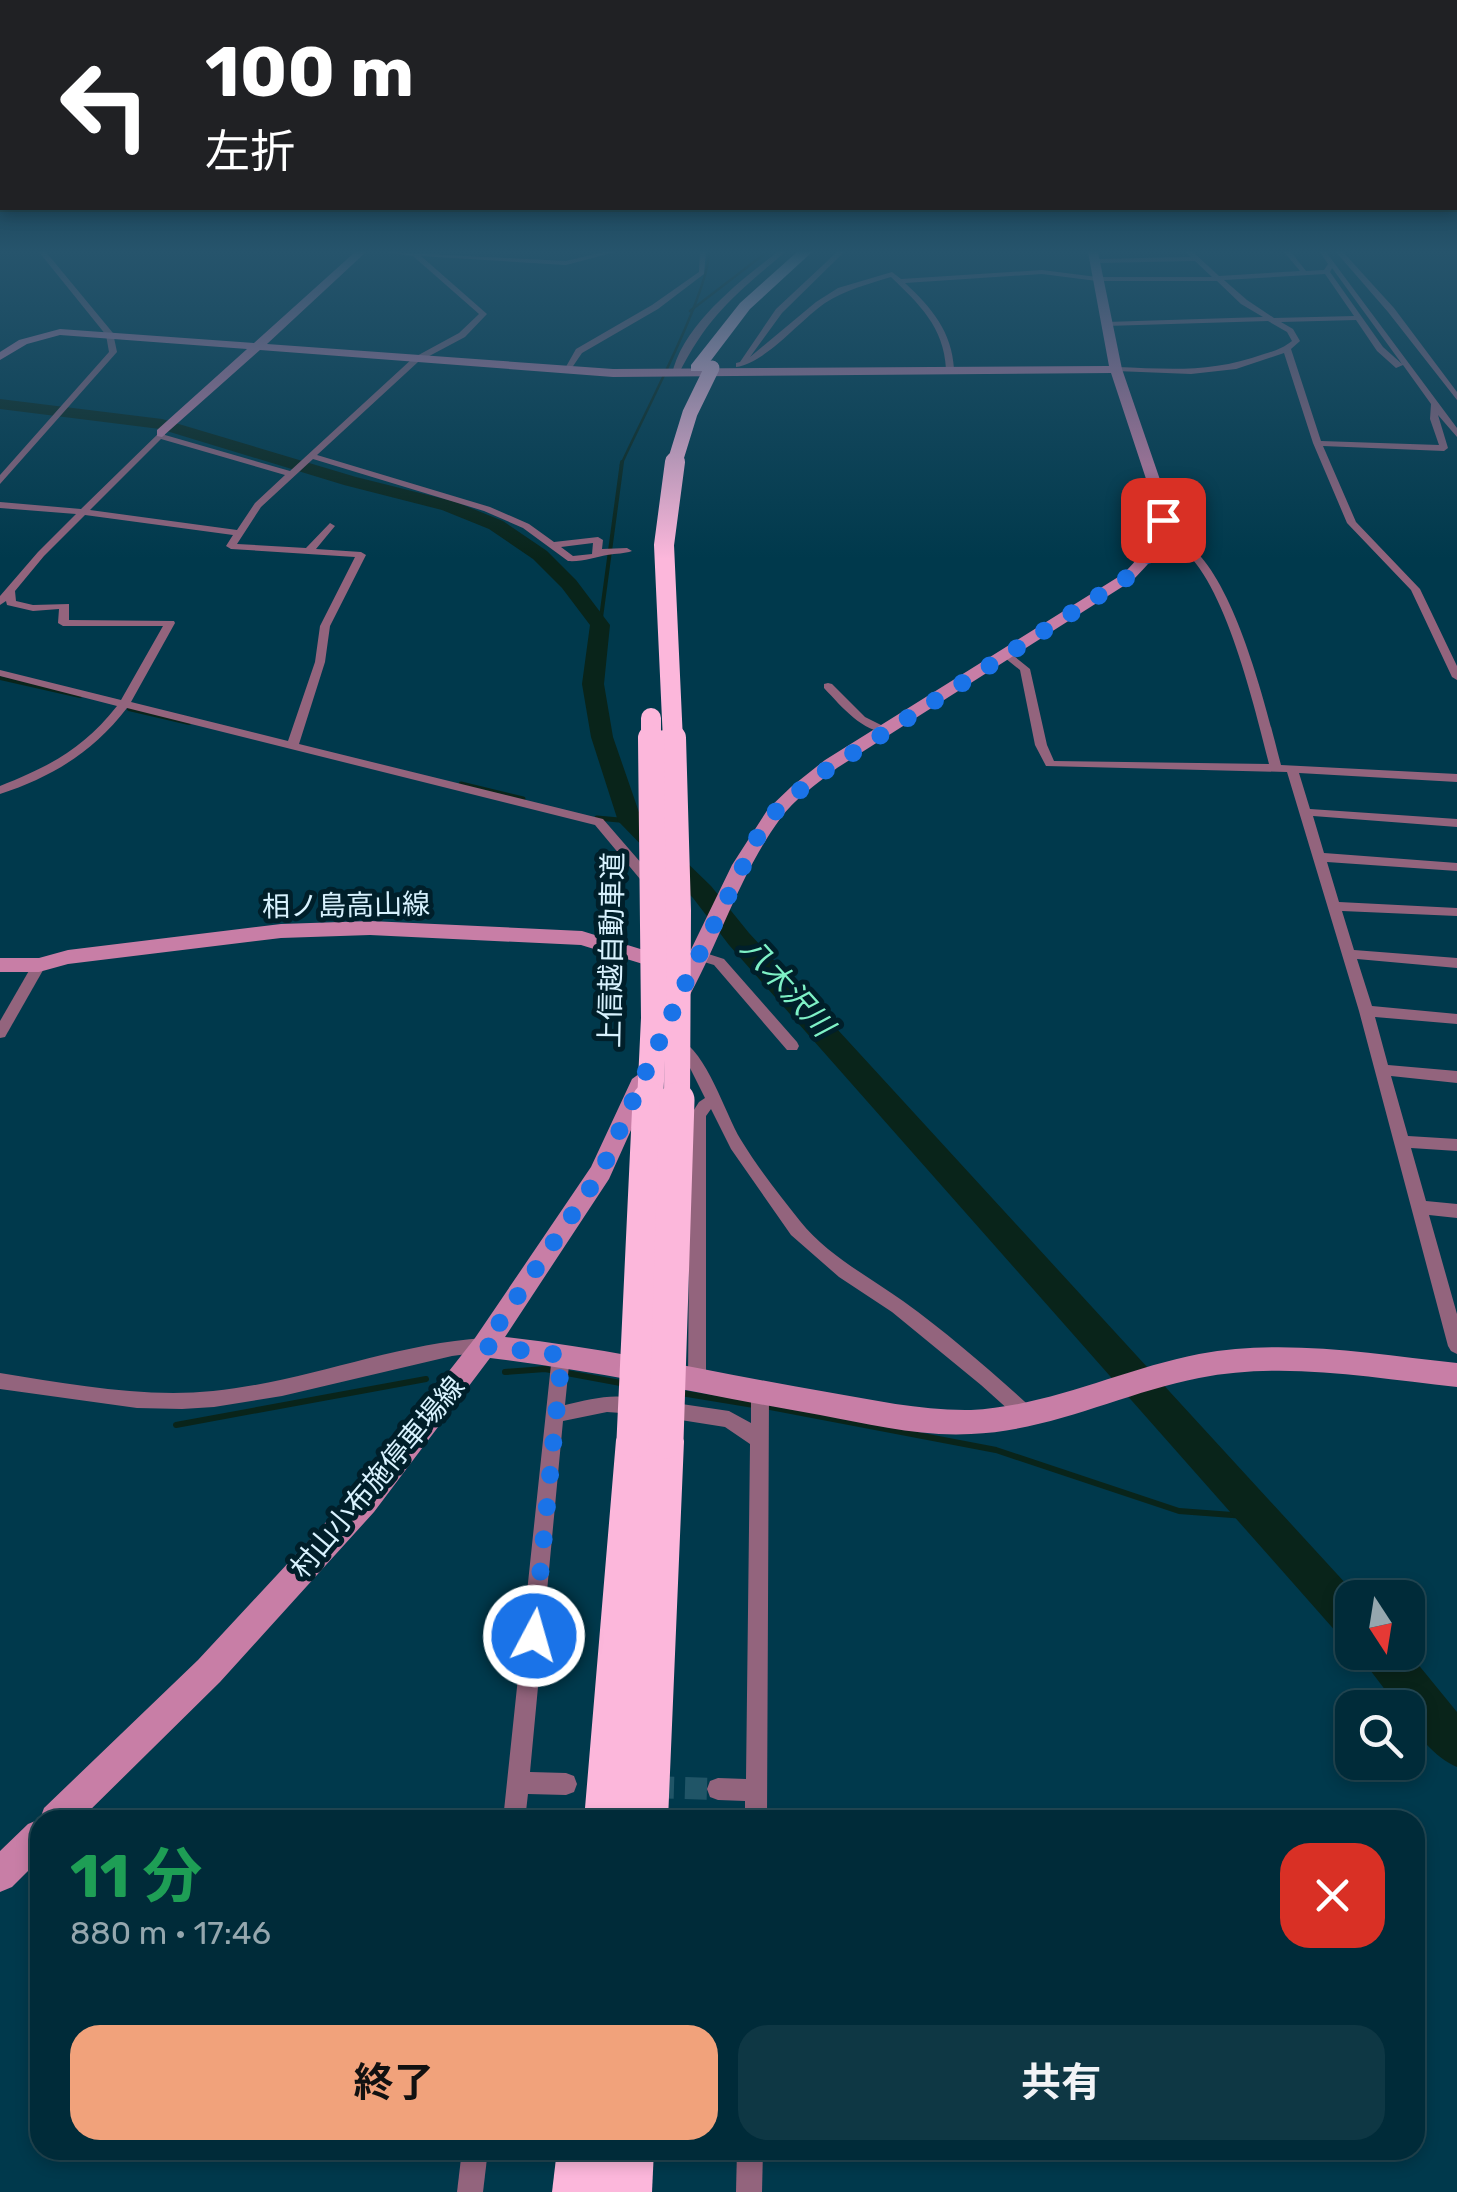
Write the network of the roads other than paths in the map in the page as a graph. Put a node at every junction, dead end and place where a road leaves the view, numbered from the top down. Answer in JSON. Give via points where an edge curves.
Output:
{"nodes":[{"id":1,"x":111,"y":354,"type":"edge"},
{"id":2,"x":249,"y":354,"type":"edge"},
{"id":3,"x":347,"y":354,"type":"edge"},
{"id":4,"x":428,"y":354,"type":"edge"},
{"id":5,"x":577,"y":354,"type":"edge"},
{"id":6,"x":700,"y":354,"type":"edge"},
{"id":7,"x":715,"y":354,"type":"edge"},
{"id":8,"x":718,"y":354,"type":"edge"},
{"id":9,"x":725,"y":354,"type":"edge"},
{"id":10,"x":746,"y":354,"type":"edge"},
{"id":11,"x":951,"y":354,"type":"edge"},
{"id":12,"x":1113,"y":354,"type":"edge"},
{"id":13,"x":1269,"y":354,"type":"edge"},
{"id":14,"x":1289,"y":354,"type":"edge"},
{"id":15,"x":1386,"y":354,"type":"edge"},
{"id":16,"x":1399,"y":354,"type":"edge"},
{"id":17,"x":1424,"y":354,"type":"edge"},
{"id":18,"x":417,"y":360,"type":"junction"},
{"id":19,"x":950,"y":368,"type":"junction"},
{"id":20,"x":1116,"y":369,"type":"junction"},
{"id":21,"x":566,"y":370,"type":"junction"},
{"id":22,"x":705,"y":370,"type":"junction"},
{"id":23,"x":1418,"y":382,"type":"junction"},
{"id":24,"x":1457,"y":398,"type":"edge"},
{"id":25,"x":1435,"y":404,"type":"junction"},
{"id":26,"x":161,"y":434,"type":"junction"},
{"id":27,"x":1457,"y":434,"type":"edge"},
{"id":28,"x":1317,"y":443,"type":"junction"},
{"id":29,"x":313,"y":458,"type":"junction"},
{"id":30,"x":0,"y":464,"type":"edge"},
{"id":31,"x":16,"y":464,"type":"junction"},
{"id":32,"x":293,"y":476,"type":"junction"},
{"id":33,"x":0,"y":481,"type":"edge"},
{"id":34,"x":0,"y":505,"type":"edge"},
{"id":35,"x":84,"y":512,"type":"junction"},
{"id":36,"x":330,"y":526,"type":"dead end"},
{"id":37,"x":237,"y":533,"type":"junction"},
{"id":38,"x":1159,"y":539,"type":"junction"},
{"id":39,"x":309,"y":551,"type":"junction"},
{"id":40,"x":627,"y":551,"type":"dead end"},
{"id":41,"x":322,"y":552,"type":"junction"},
{"id":42,"x":322,"y":570,"type":"dead end"},
{"id":43,"x":11,"y":592,"type":"junction"},
{"id":44,"x":0,"y":602,"type":"edge"},
{"id":45,"x":1005,"y":654,"type":"junction"},
{"id":46,"x":0,"y":674,"type":"edge"},
{"id":47,"x":1457,"y":677,"type":"edge"},
{"id":48,"x":828,"y":686,"type":"dead end"},
{"id":49,"x":122,"y":703,"type":"junction"},
{"id":50,"x":885,"y":732,"type":"junction"},
{"id":51,"x":293,"y":744,"type":"junction"},
{"id":52,"x":1284,"y":769,"type":"junction"},
{"id":53,"x":1457,"y":778,"type":"edge"},
{"id":54,"x":0,"y":790,"type":"edge"},
{"id":55,"x":1305,"y":812,"type":"junction"},
{"id":56,"x":1457,"y":823,"type":"edge"},
{"id":57,"x":1317,"y":857,"type":"junction"},
{"id":58,"x":1457,"y":867,"type":"edge"},
{"id":59,"x":1335,"y":906,"type":"junction"},
{"id":60,"x":1457,"y":912,"type":"edge"},
{"id":61,"x":699,"y":954,"type":"junction"},
{"id":62,"x":1348,"y":954,"type":"junction"},
{"id":63,"x":1457,"y":963,"type":"edge"},
{"id":64,"x":0,"y":965,"type":"edge"},
{"id":65,"x":40,"y":965,"type":"junction"},
{"id":66,"x":1366,"y":1011,"type":"junction"},
{"id":67,"x":1457,"y":1019,"type":"edge"},
{"id":68,"x":666,"y":1030,"type":"junction"},
{"id":69,"x":0,"y":1033,"type":"edge"},
{"id":70,"x":792,"y":1046,"type":"dead end"},
{"id":71,"x":1382,"y":1070,"type":"junction"},
{"id":72,"x":1457,"y":1077,"type":"edge"},
{"id":73,"x":714,"y":1100,"type":"junction"},
{"id":74,"x":1400,"y":1141,"type":"junction"},
{"id":75,"x":1457,"y":1145,"type":"edge"},
{"id":76,"x":1420,"y":1206,"type":"junction"},
{"id":77,"x":1457,"y":1211,"type":"edge"},
{"id":78,"x":1450,"y":1290,"type":"edge"},
{"id":79,"x":484,"y":1346,"type":"junction"},
{"id":80,"x":1457,"y":1346,"type":"edge"},
{"id":81,"x":560,"y":1367,"type":"junction"},
{"id":82,"x":1457,"y":1375,"type":"edge"},
{"id":83,"x":0,"y":1382,"type":"edge"},
{"id":84,"x":697,"y":1383,"type":"junction"},
{"id":85,"x":760,"y":1402,"type":"junction"},
{"id":86,"x":1027,"y":1415,"type":"junction"},
{"id":87,"x":555,"y":1416,"type":"junction"},
{"id":88,"x":759,"y":1439,"type":"junction"},
{"id":89,"x":650,"y":1440,"type":"junction"},
{"id":90,"x":519,"y":1782,"type":"junction"},
{"id":91,"x":566,"y":1784,"type":"dead end"},
{"id":92,"x":718,"y":1789,"type":"tunnel mouth"},
{"id":93,"x":756,"y":1790,"type":"junction"},
{"id":94,"x":66,"y":1810,"type":"edge"},
{"id":95,"x":515,"y":1810,"type":"edge"},
{"id":96,"x":607,"y":1810,"type":"edge"},
{"id":97,"x":646,"y":1810,"type":"edge"},
{"id":98,"x":756,"y":1810,"type":"edge"},
{"id":99,"x":30,"y":1846,"type":"edge"},
{"id":100,"x":0,"y":1875,"type":"edge"},
{"id":101,"x":474,"y":2160,"type":"edge"},
{"id":102,"x":581,"y":2160,"type":"edge"},
{"id":103,"x":628,"y":2160,"type":"edge"},
{"id":104,"x":750,"y":2160,"type":"edge"},
{"id":105,"x":470,"y":2192,"type":"edge"},
{"id":106,"x":578,"y":2192,"type":"edge"},
{"id":107,"x":626,"y":2192,"type":"edge"},
{"id":108,"x":749,"y":2192,"type":"edge"}],
"edges":[{"from":1,"to":31,"type":"street"},
{"from":2,"to":26,"type":"main road"},
{"from":3,"to":18,"type":"main road"},
{"from":4,"to":18,"type":"street"},
{"from":5,"to":21,"type":"street"},
{"from":6,"to":22,"type":"street"},
{"from":7,"to":22,"type":"highway"},
{"from":8,"to":22,"type":"highway"},
{"from":9,"to":22,"type":"street"},
{"from":10,"to":22,"type":"street"},
{"from":11,"to":19,"type":"street"},
{"from":12,"to":20,"type":"main road"},
{"from":13,"to":20,"type":"street","via":[[1191,372]]},
{"from":14,"to":28,"type":"street"},
{"from":15,"to":23,"type":"street"},
{"from":16,"to":23,"type":"street"},
{"from":17,"to":24,"type":"street"},
{"from":18,"to":21,"type":"main road"},
{"from":18,"to":29,"type":"street"},
{"from":19,"to":20,"type":"main road"},
{"from":19,"to":22,"type":"main road"},
{"from":20,"to":38,"type":"main road","via":[[1161,503]]},
{"from":21,"to":22,"type":"main road"},
{"from":22,"to":89,"type":"highway","bridge":true,"via":[[674,462],[661,557],[674,762],[677,1124]]},
{"from":23,"to":25,"type":"street"},
{"from":25,"to":27,"type":"street"},
{"from":25,"to":28,"type":"street","via":[[1444,448]]},
{"from":26,"to":32,"type":"street"},
{"from":26,"to":35,"type":"street"},
{"from":28,"to":47,"type":"street","via":[[1352,522],[1415,588]]},
{"from":29,"to":32,"type":"street"},
{"from":29,"to":40,"type":"street","via":[[473,503],[526,526],[571,559]]},
{"from":30,"to":31,"type":"street"},
{"from":31,"to":33,"type":"street"},
{"from":32,"to":37,"type":"street"},
{"from":34,"to":35,"type":"street"},
{"from":35,"to":37,"type":"street"},
{"from":35,"to":43,"type":"street"},
{"from":36,"to":39,"type":"street"},
{"from":37,"to":39,"type":"street","via":[[231,546]]},
{"from":38,"to":45,"type":"main road","name":"村山小布施停車場線","via":[[1128,577]]},
{"from":38,"to":52,"type":"street","via":[[1179,543],[1192,555],[1231,619]]},
{"from":39,"to":41,"type":"street"},
{"from":41,"to":42,"type":"street"},
{"from":41,"to":51,"type":"street","via":[[361,554],[324,626],[320,662]]},
{"from":43,"to":44,"type":"street"},
{"from":43,"to":49,"type":"street","via":[[11,603],[65,606],[63,623],[170,624]]},
{"from":45,"to":50,"type":"main road","name":"村山小布施停車場線"},
{"from":45,"to":52,"type":"street","via":[[1025,669],[1050,764]]},
{"from":46,"to":49,"type":"street"},
{"from":48,"to":50,"type":"street","via":[[860,719]]},
{"from":49,"to":51,"type":"street"},
{"from":49,"to":54,"type":"street","via":[[87,746]]},
{"from":50,"to":61,"type":"main road","name":"村山小布施停車場線","via":[[831,764],[774,813]]},
{"from":51,"to":61,"type":"street","via":[[599,822]]},
{"from":52,"to":53,"type":"street"},
{"from":52,"to":55,"type":"street"},
{"from":55,"to":56,"type":"street"},
{"from":55,"to":57,"type":"street"},
{"from":57,"to":58,"type":"street"},
{"from":57,"to":59,"type":"street"},
{"from":59,"to":60,"type":"street"},
{"from":59,"to":62,"type":"street"},
{"from":61,"to":65,"type":"main road","name":"相ノ島高山線","via":[[582,938],[370,928],[281,931],[68,956]]},
{"from":61,"to":68,"type":"main road","name":"村山小布施停車場線"},
{"from":61,"to":70,"type":"street","via":[[719,962]]},
{"from":62,"to":63,"type":"street"},
{"from":62,"to":66,"type":"street"},
{"from":64,"to":65,"type":"main road","name":"相ノ島高山線"},
{"from":65,"to":69,"type":"street"},
{"from":66,"to":67,"type":"street"},
{"from":66,"to":71,"type":"street"},
{"from":68,"to":73,"type":"street","via":[[694,1061]]},
{"from":68,"to":79,"type":"main road","name":"村山小布施停車場線","via":[[601,1172]]},
{"from":71,"to":72,"type":"street"},
{"from":71,"to":74,"type":"street"},
{"from":73,"to":84,"type":"street","via":[[698,1116]]},
{"from":73,"to":86,"type":"street","via":[[736,1145],[798,1230]]},
{"from":74,"to":75,"type":"street"},
{"from":74,"to":76,"type":"street"},
{"from":76,"to":77,"type":"street"},
{"from":76,"to":78,"type":"street"},
{"from":78,"to":80,"type":"street"},
{"from":79,"to":81,"type":"main road"},
{"from":79,"to":83,"type":"street","via":[[184,1401]]},
{"from":79,"to":94,"type":"main road","name":"村山小布施停車場線","via":[[364,1502],[208,1671]]},
{"from":81,"to":84,"type":"main road"},
{"from":81,"to":87,"type":"street"},
{"from":82,"to":86,"type":"main road","via":[[1310,1360],[1230,1362]]},
{"from":84,"to":85,"type":"main road"},
{"from":85,"to":86,"type":"main road","via":[[908,1420]]},
{"from":85,"to":88,"type":"street"},
{"from":87,"to":88,"type":"street","via":[[607,1404],[705,1413],[729,1419]]},
{"from":87,"to":90,"type":"street"},
{"from":88,"to":93,"type":"street"},
{"from":89,"to":96,"type":"highway"},
{"from":89,"to":97,"type":"highway"},
{"from":90,"to":91,"type":"street"},
{"from":90,"to":95,"type":"street"},
{"from":92,"to":93,"type":"street"},
{"from":93,"to":98,"type":"street"},
{"from":99,"to":100,"type":"main road"},
{"from":101,"to":105,"type":"street"},
{"from":102,"to":106,"type":"highway"},
{"from":103,"to":107,"type":"highway"},
{"from":104,"to":108,"type":"street"}]}
